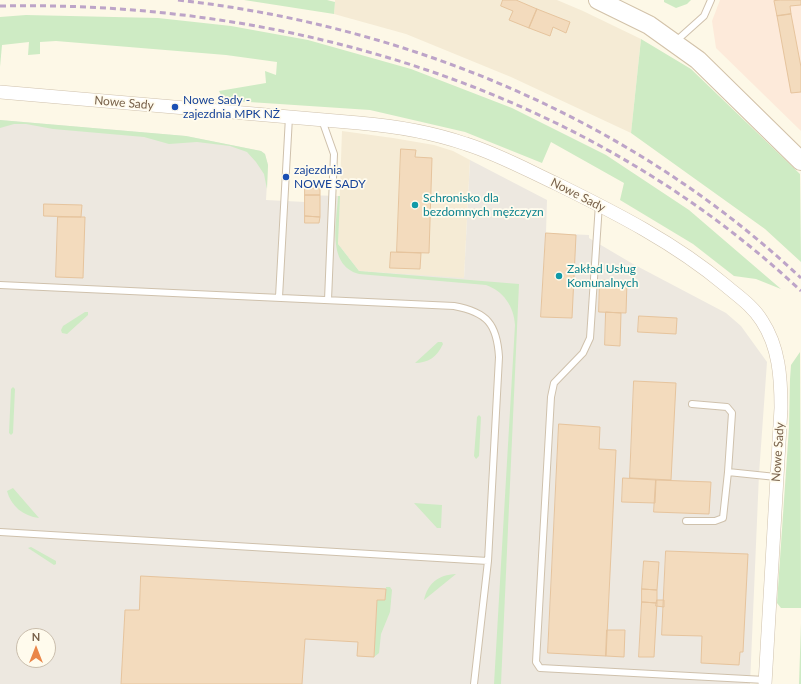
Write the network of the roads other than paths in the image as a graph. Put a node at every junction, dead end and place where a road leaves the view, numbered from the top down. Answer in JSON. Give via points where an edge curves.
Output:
{"nodes":[{"id":1,"x":598,"y":0,"type":"edge"},
{"id":2,"x":711,"y":0,"type":"edge"},
{"id":3,"x":675,"y":42,"type":"junction"},
{"id":4,"x":0,"y":92,"type":"edge"},
{"id":5,"x":289,"y":117,"type":"junction"},
{"id":6,"x":322,"y":120,"type":"junction"},
{"id":7,"x":801,"y":161,"type":"edge"},
{"id":8,"x":599,"y":204,"type":"junction"},
{"id":9,"x":0,"y":286,"type":"edge"},
{"id":10,"x":279,"y":297,"type":"junction"},
{"id":11,"x":328,"y":300,"type":"junction"},
{"id":12,"x":692,"y":404,"type":"dead end"},
{"id":13,"x":728,"y":472,"type":"junction"},
{"id":14,"x":776,"y":478,"type":"junction"},
{"id":15,"x":686,"y":521,"type":"dead end"},
{"id":16,"x":0,"y":532,"type":"edge"},
{"id":17,"x":488,"y":560,"type":"junction"},
{"id":18,"x":765,"y":682,"type":"edge"},
{"id":19,"x":474,"y":684,"type":"edge"}],
"edges":[{"from":1,"to":3,"type":"street","via":[[634,17]]},
{"from":2,"to":3,"type":"lane","via":[[704,16]]},
{"from":3,"to":7,"type":"street","via":[[719,79]]},
{"from":4,"to":5,"type":"street","name":"Nowe Sady"},
{"from":5,"to":6,"type":"street","name":"Nowe Sady"},
{"from":5,"to":10,"type":"lane"},
{"from":6,"to":8,"type":"street","name":"Nowe Sady","via":[[391,126],[466,144],[508,160]]},
{"from":6,"to":11,"type":"lane","via":[[334,154]]},
{"from":8,"to":14,"type":"street","name":"Nowe Sady","via":[[699,263],[761,318],[775,346],[779,366],[781,408]]},
{"from":8,"to":18,"type":"lane","via":[[590,338],[583,353],[554,383],[551,397],[536,662],[540,668]]},
{"from":9,"to":10,"type":"lane"},
{"from":10,"to":11,"type":"lane"},
{"from":11,"to":17,"type":"lane","via":[[454,306],[476,311],[492,326],[499,357]]},
{"from":12,"to":13,"type":"lane","via":[[727,407],[732,413]]},
{"from":13,"to":14,"type":"lane"},
{"from":13,"to":15,"type":"lane","via":[[723,518],[715,521]]},
{"from":14,"to":18,"type":"street","name":"Nowe Sady"},
{"from":16,"to":17,"type":"lane"},
{"from":17,"to":19,"type":"lane"}]}
